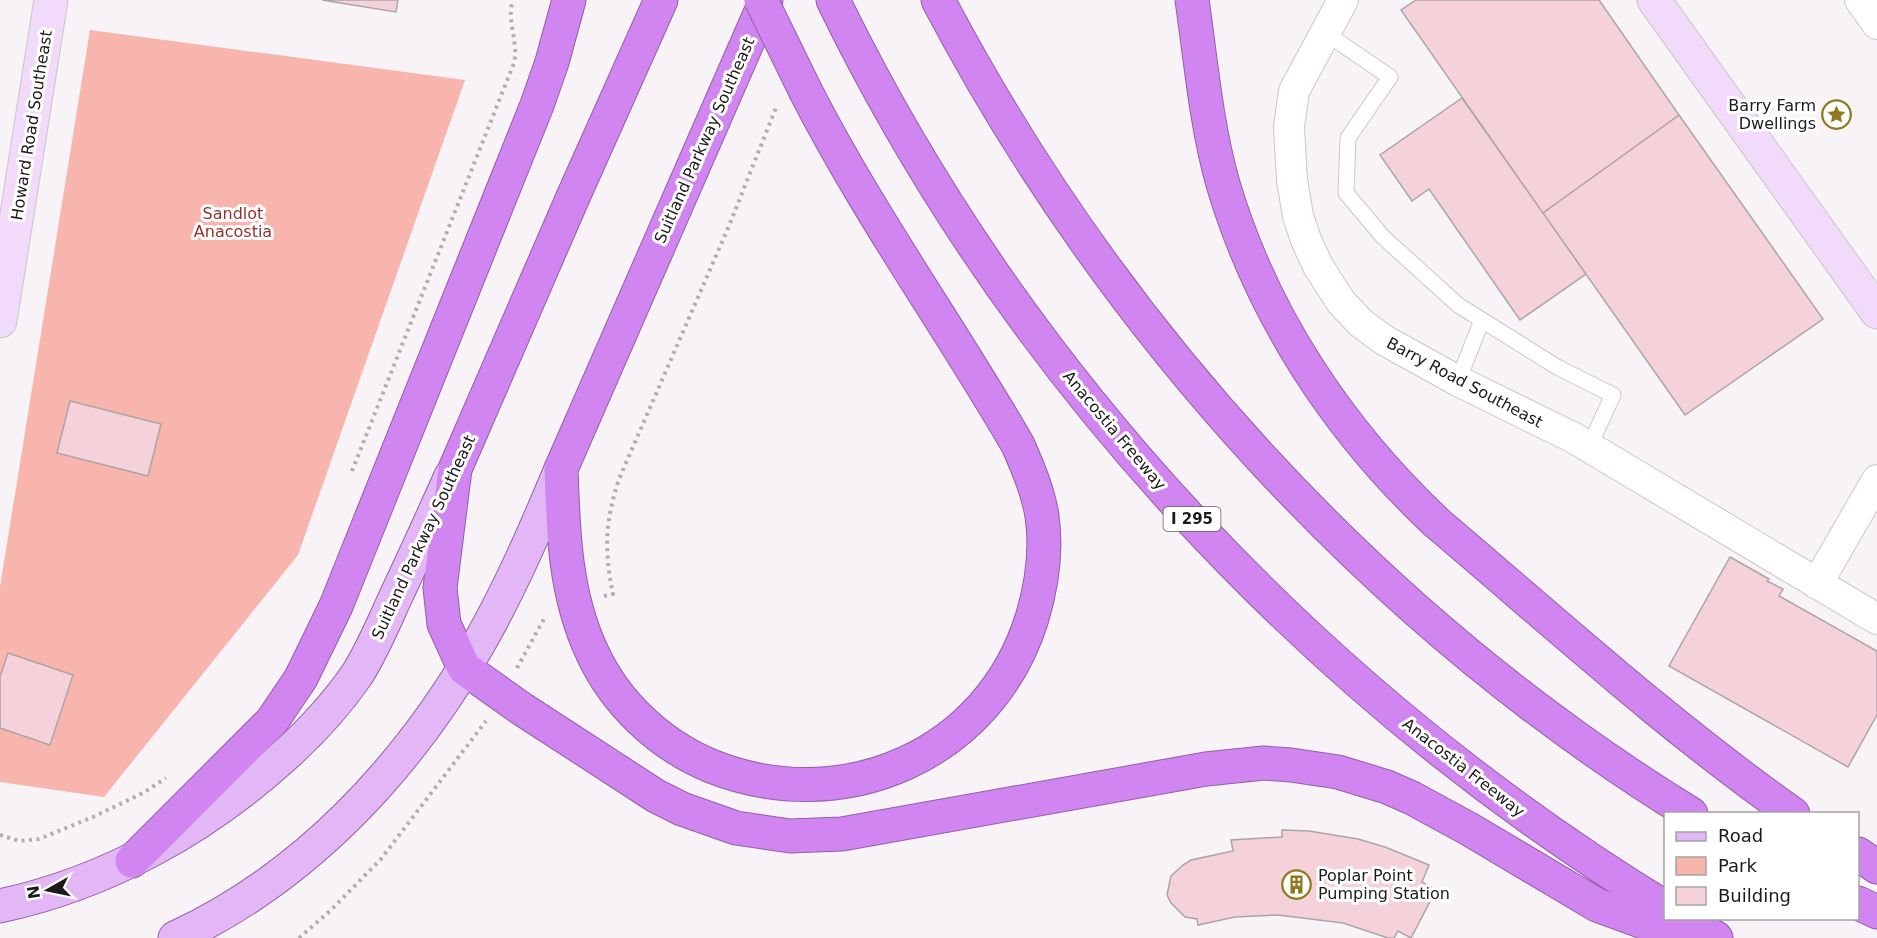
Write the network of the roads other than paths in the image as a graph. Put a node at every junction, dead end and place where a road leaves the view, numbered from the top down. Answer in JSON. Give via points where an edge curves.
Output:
{"nodes":[{"id":1,"x":51,"y":0,"type":"edge"},
{"id":2,"x":662,"y":0,"type":"edge"},
{"id":3,"x":761,"y":0,"type":"edge"},
{"id":4,"x":766,"y":0,"type":"edge"},
{"id":5,"x":938,"y":0,"type":"edge"},
{"id":6,"x":1192,"y":0,"type":"edge"},
{"id":7,"x":1342,"y":0,"type":"edge"},
{"id":8,"x":1654,"y":0,"type":"edge"},
{"id":9,"x":1860,"y":0,"type":"edge"},
{"id":10,"x":567,"y":8,"type":"edge"},
{"id":11,"x":837,"y":8,"type":"edge"},
{"id":12,"x":1877,"y":24,"type":"edge"},
{"id":13,"x":1324,"y":32,"type":"junction"},
{"id":14,"x":3,"y":286,"type":"edge"},
{"id":15,"x":1877,"y":312,"type":"edge"},
{"id":16,"x":1482,"y":320,"type":"junction"},
{"id":17,"x":0,"y":321,"type":"edge"},
{"id":18,"x":1458,"y":381,"type":"junction"},
{"id":19,"x":1589,"y":447,"type":"junction"},
{"id":20,"x":454,"y":469,"type":"junction"},
{"id":21,"x":561,"y":469,"type":"junction"},
{"id":22,"x":1877,"y":480,"type":"edge"},
{"id":23,"x":1817,"y":584,"type":"junction"},
{"id":24,"x":1877,"y":619,"type":"edge"},
{"id":25,"x":464,"y":668,"type":"junction"},
{"id":26,"x":1689,"y":812,"type":"edge"},
{"id":27,"x":1792,"y":812,"type":"edge"},
{"id":28,"x":1859,"y":855,"type":"edge"},
{"id":29,"x":132,"y":861,"type":"junction"},
{"id":30,"x":1877,"y":867,"type":"edge"},
{"id":31,"x":5,"y":900,"type":"edge"},
{"id":32,"x":1859,"y":904,"type":"edge"},
{"id":33,"x":1664,"y":907,"type":"edge"},
{"id":34,"x":1877,"y":912,"type":"edge"},
{"id":35,"x":1686,"y":920,"type":"edge"},
{"id":36,"x":175,"y":938,"type":"edge"},
{"id":37,"x":1687,"y":938,"type":"edge"},
{"id":38,"x":1716,"y":938,"type":"edge"}],
"edges":[{"from":1,"to":14,"type":"main road","name":"Howard Road Southeast"},
{"from":2,"to":20,"type":"highway","name":"Suitland Parkway Southeast"},
{"from":3,"to":21,"type":"highway","bridge":true,"via":[[792,96],[850,173],[1004,420],[1030,471],[1042,516],[1044,561],[1026,638],[1012,666],[976,715],[930,751],[907,763],[857,780],[806,785],[725,772],[675,748],[634,713],[603,674],[575,604],[567,562]]},
{"from":4,"to":21,"type":"highway","name":"Suitland Parkway Southeast"},
{"from":5,"to":26,"type":"highway","via":[[1023,149],[1093,253],[1162,344],[1267,464],[1355,553],[1458,644],[1530,703]]},
{"from":6,"to":27,"type":"highway","via":[[1211,129],[1233,213],[1278,316],[1302,360],[1347,426],[1437,523],[1659,712]]},
{"from":7,"to":13,"type":"street","name":"Barry Road Southeast"},
{"from":8,"to":15,"type":"main road"},
{"from":9,"to":12,"type":"street"},
{"from":10,"to":29,"type":"highway","via":[[533,114],[336,606],[302,678],[272,721]]},
{"from":11,"to":33,"type":"highway","name":"Anacostia Freeway","number":"I 295","via":[[930,175],[1000,282],[1098,412],[1213,542],[1296,625],[1382,702],[1519,810]]},
{"from":13,"to":16,"type":"lane","via":[[1390,77],[1348,138],[1346,193],[1383,237],[1458,305]]},
{"from":13,"to":18,"type":"street","name":"Barry Road Southeast","via":[[1293,90],[1290,113],[1292,180],[1306,240],[1333,291],[1361,323]]},
{"from":14,"to":17,"type":"main road","name":"Howard Road Southeast"},
{"from":16,"to":18,"type":"lane"},
{"from":16,"to":19,"type":"lane","via":[[1557,367],[1613,395]]},
{"from":18,"to":19,"type":"street","name":"Barry Road Southeast"},
{"from":19,"to":23,"type":"street","name":"Barry Road Southeast"},
{"from":20,"to":25,"type":"highway","via":[[441,609],[448,637]]},
{"from":20,"to":29,"type":"main road","name":"Suitland Parkway Southeast","via":[[375,642],[340,697],[299,742],[235,798]]},
{"from":21,"to":25,"type":"main road","name":"Suitland Parkway Southeast","via":[[514,574]]},
{"from":22,"to":23,"type":"street"},
{"from":23,"to":24,"type":"street","name":"Barry Road Southeast"},
{"from":25,"to":36,"type":"main road","name":"Suitland Parkway Southeast","via":[[406,751],[315,848],[252,895]]},
{"from":25,"to":37,"type":"highway","via":[[656,796],[736,828],[790,836],[842,834],[1206,769],[1264,764],[1314,768],[1360,778],[1412,798],[1596,905]]},
{"from":28,"to":30,"type":"highway"},
{"from":29,"to":31,"type":"main road","name":"Suitland Parkway Southeast","via":[[73,885]]},
{"from":32,"to":34,"type":"highway"},
{"from":35,"to":38,"type":"highway"}]}
